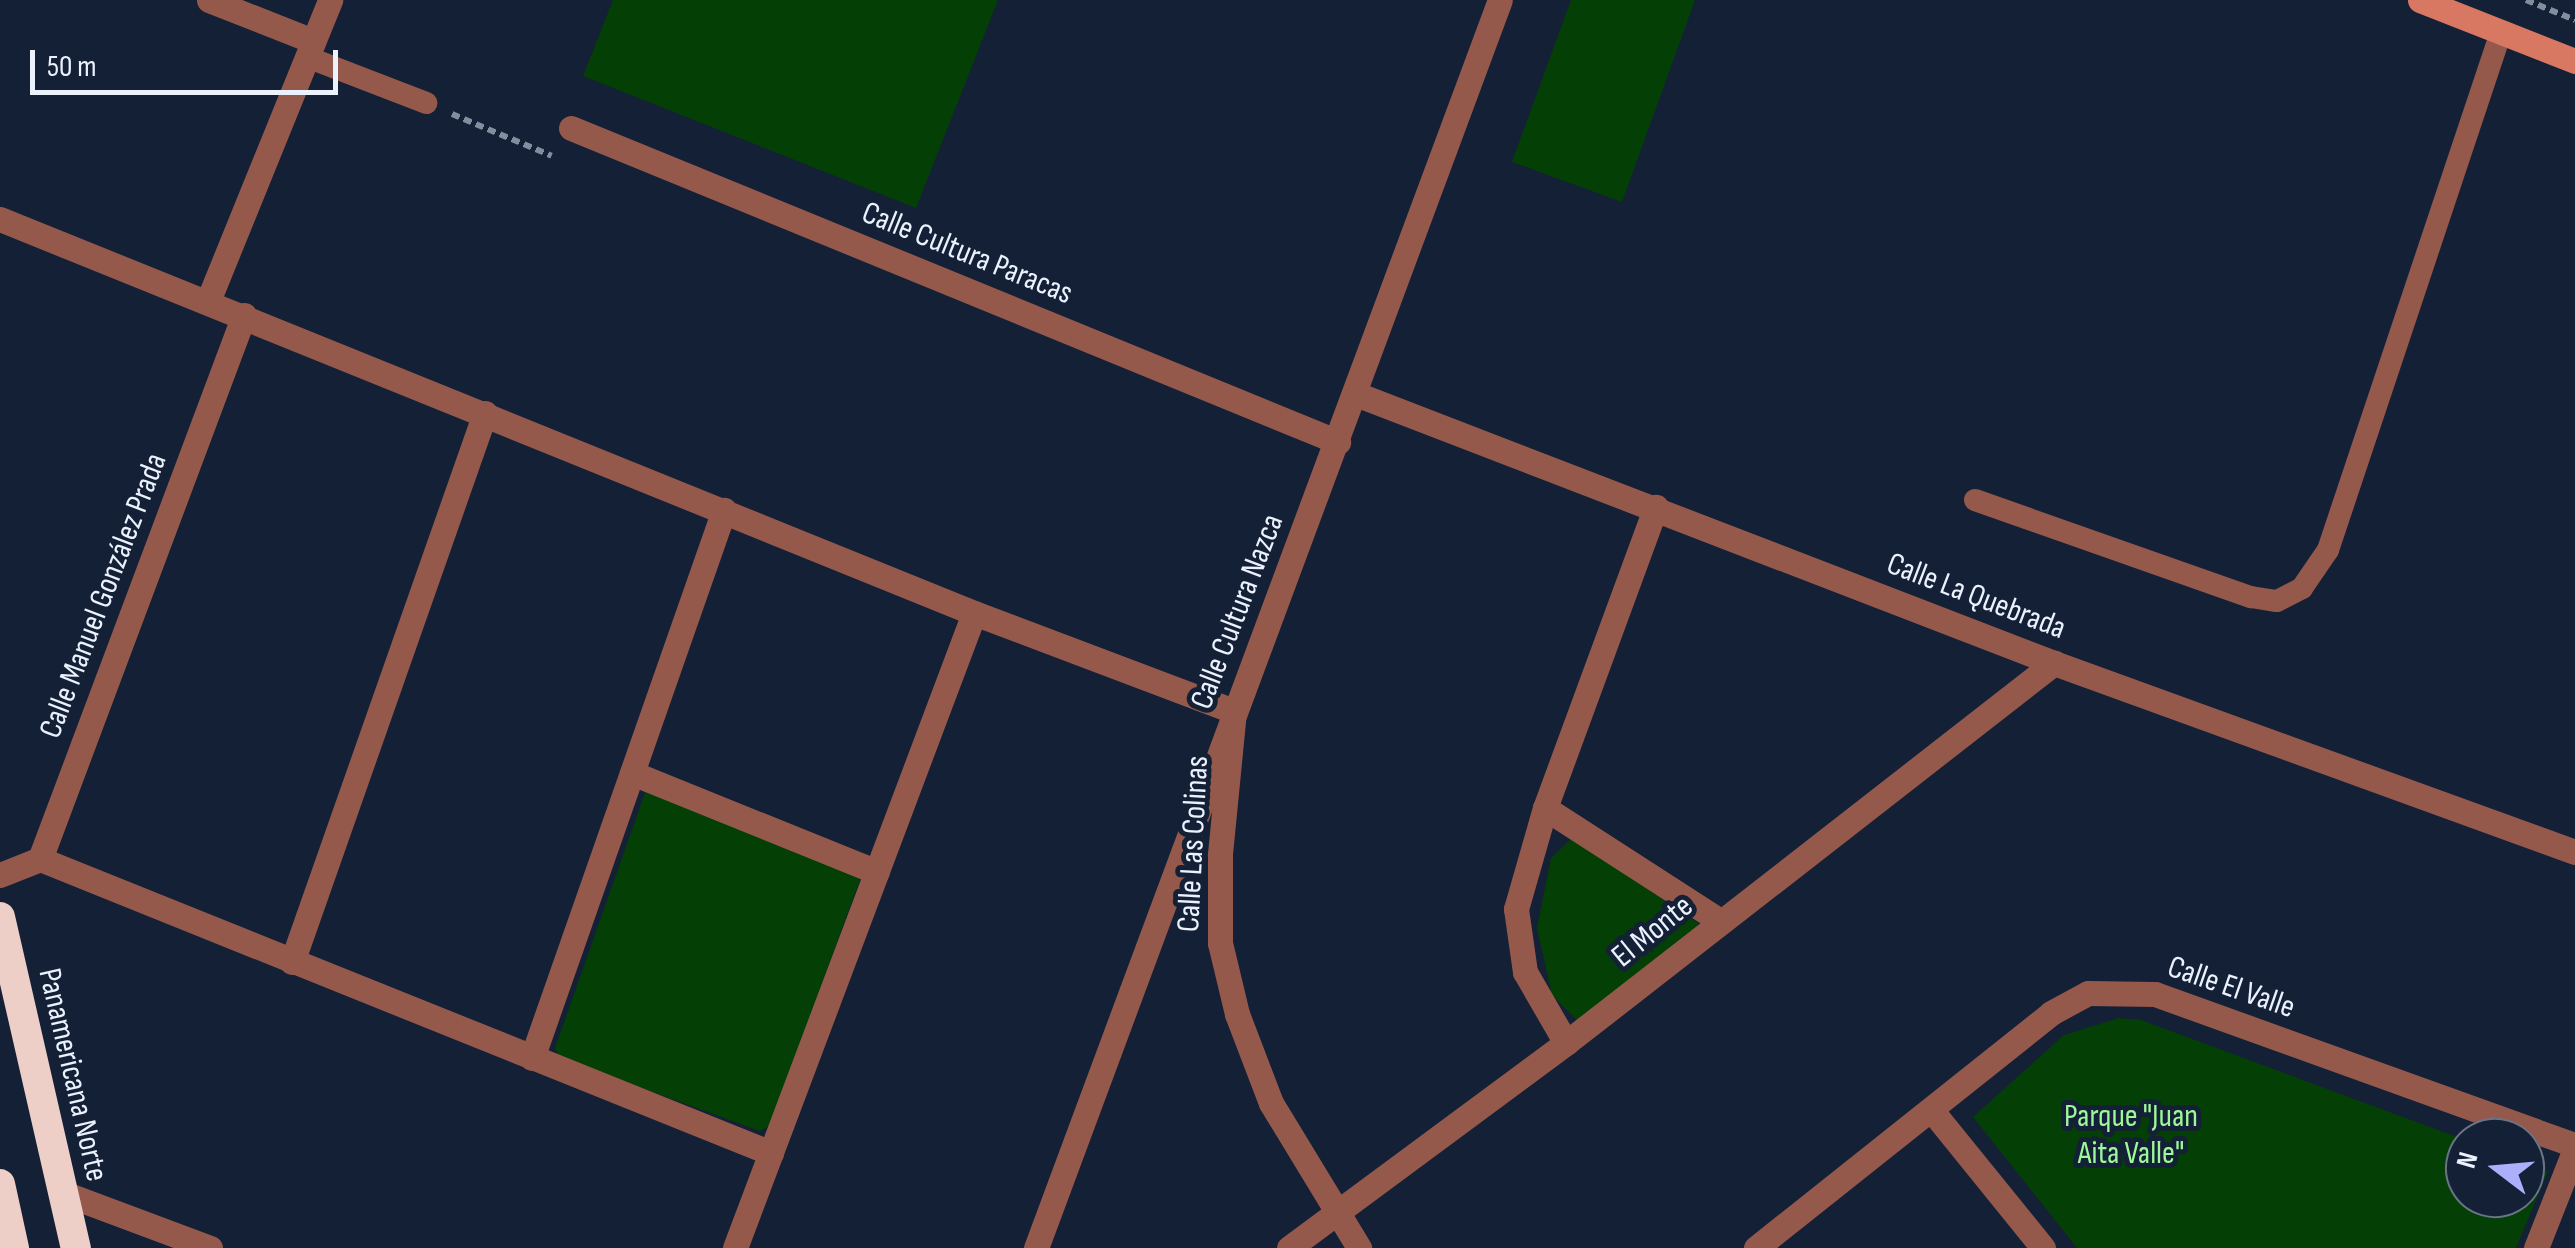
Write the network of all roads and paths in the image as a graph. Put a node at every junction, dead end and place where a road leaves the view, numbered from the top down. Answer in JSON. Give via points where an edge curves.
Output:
{"nodes":[{"id":1,"x":209,"y":0,"type":"edge"},
{"id":2,"x":330,"y":0,"type":"edge"},
{"id":3,"x":1500,"y":0,"type":"edge"},
{"id":4,"x":2420,"y":0,"type":"edge"},
{"id":5,"x":2526,"y":0,"type":"edge"},
{"id":6,"x":2575,"y":20,"type":"edge"},
{"id":7,"x":2501,"y":32,"type":"junction"},
{"id":8,"x":310,"y":49,"type":"junction"},
{"id":9,"x":2575,"y":61,"type":"edge"},
{"id":10,"x":426,"y":103,"type":"joint"},
{"id":11,"x":570,"y":128,"type":"joint"},
{"id":12,"x":0,"y":219,"type":"edge"},
{"id":13,"x":208,"y":301,"type":"junction"},
{"id":14,"x":244,"y":316,"type":"junction"},
{"id":15,"x":1356,"y":394,"type":"junction"},
{"id":16,"x":485,"y":413,"type":"junction"},
{"id":17,"x":1338,"y":442,"type":"junction"},
{"id":18,"x":1974,"y":500,"type":"dead end"},
{"id":19,"x":1656,"y":507,"type":"junction"},
{"id":20,"x":724,"y":510,"type":"junction"},
{"id":21,"x":974,"y":613,"type":"junction"},
{"id":22,"x":2054,"y":663,"type":"junction"},
{"id":23,"x":1234,"y":711,"type":"junction"},
{"id":24,"x":632,"y":773,"type":"junction"},
{"id":25,"x":1545,"y":808,"type":"junction"},
{"id":26,"x":2575,"y":852,"type":"edge"},
{"id":27,"x":40,"y":858,"type":"junction"},
{"id":28,"x":877,"y":872,"type":"junction"},
{"id":29,"x":0,"y":875,"type":"edge"},
{"id":30,"x":0,"y":917,"type":"edge"},
{"id":31,"x":1719,"y":920,"type":"junction"},
{"id":32,"x":292,"y":962,"type":"junction"},
{"id":33,"x":1566,"y":1043,"type":"junction"},
{"id":34,"x":532,"y":1058,"type":"junction"},
{"id":35,"x":1933,"y":1112,"type":"junction"},
{"id":36,"x":2575,"y":1147,"type":"edge"},
{"id":37,"x":771,"y":1153,"type":"junction"},
{"id":38,"x":0,"y":1184,"type":"edge"},
{"id":39,"x":63,"y":1192,"type":"junction"},
{"id":40,"x":1334,"y":1214,"type":"junction"},
{"id":41,"x":174,"y":1240,"type":"edge"},
{"id":42,"x":14,"y":1248,"type":"edge"},
{"id":43,"x":76,"y":1248,"type":"edge"},
{"id":44,"x":210,"y":1248,"type":"edge"},
{"id":45,"x":736,"y":1248,"type":"edge"},
{"id":46,"x":1036,"y":1248,"type":"edge"},
{"id":47,"x":1289,"y":1248,"type":"edge"},
{"id":48,"x":1359,"y":1248,"type":"edge"},
{"id":49,"x":1756,"y":1248,"type":"edge"},
{"id":50,"x":2043,"y":1248,"type":"edge"},
{"id":51,"x":2536,"y":1248,"type":"edge"}],
"edges":[{"from":1,"to":8,"type":"street"},
{"from":2,"to":8,"type":"street"},
{"from":3,"to":15,"type":"street","name":"Calle Cultura Nazca"},
{"from":4,"to":7,"type":"street"},
{"from":5,"to":6,"type":"path"},
{"from":7,"to":9,"type":"street"},
{"from":7,"to":18,"type":"lane","via":[[2328,550],[2302,588],[2277,601],[2252,597]]},
{"from":8,"to":10,"type":"lane"},
{"from":8,"to":13,"type":"street"},
{"from":10,"to":11,"type":"path","via":[[559,159]]},
{"from":11,"to":17,"type":"street","name":"Calle Cultura Paracas"},
{"from":12,"to":13,"type":"street"},
{"from":13,"to":14,"type":"street"},
{"from":14,"to":16,"type":"street"},
{"from":14,"to":27,"type":"street","name":"Calle Manuel González Prada"},
{"from":15,"to":17,"type":"street","name":"Calle Cultura Nazca"},
{"from":15,"to":19,"type":"street","name":"Calle La Quebrada"},
{"from":16,"to":20,"type":"street"},
{"from":16,"to":32,"type":"street"},
{"from":17,"to":23,"type":"street","name":"Calle Cultura Nazca"},
{"from":19,"to":22,"type":"street","name":"Calle La Quebrada"},
{"from":19,"to":25,"type":"street"},
{"from":20,"to":21,"type":"street"},
{"from":20,"to":24,"type":"street"},
{"from":21,"to":23,"type":"street"},
{"from":21,"to":28,"type":"street"},
{"from":22,"to":26,"type":"street","name":"Calle La Quebrada"},
{"from":22,"to":31,"type":"street","name":"El Monte"},
{"from":23,"to":40,"type":"street","name":"Calle Las Colinas","via":[[1220,856],[1220,943],[1237,1014],[1271,1104]]},
{"from":23,"to":46,"type":"street","name":"Calle Cultura Nazca"},
{"from":24,"to":28,"type":"street"},
{"from":24,"to":34,"type":"street"},
{"from":25,"to":31,"type":"street"},
{"from":25,"to":33,"type":"street","via":[[1522,877],[1516,934],[1525,972]]},
{"from":27,"to":29,"type":"street"},
{"from":27,"to":32,"type":"street"},
{"from":28,"to":37,"type":"street"},
{"from":30,"to":39,"type":"highway","name":"Panamericana Norte"},
{"from":31,"to":33,"type":"street","name":"El Monte"},
{"from":32,"to":34,"type":"street"},
{"from":33,"to":40,"type":"street","name":"El Monte"},
{"from":34,"to":37,"type":"street"},
{"from":35,"to":36,"type":"street","name":"Calle El Valle","via":[[2052,1013],[2088,993],[2118,990],[2154,994]]},
{"from":35,"to":49,"type":"street","name":"Calle El Valle"},
{"from":35,"to":50,"type":"street"},
{"from":36,"to":51,"type":"street"},
{"from":37,"to":45,"type":"street"},
{"from":38,"to":42,"type":"highway"},
{"from":39,"to":41,"type":"street"},
{"from":39,"to":43,"type":"highway","name":"Panamericana Norte"},
{"from":40,"to":47,"type":"street","name":"El Monte"},
{"from":40,"to":48,"type":"street","name":"Calle Las Colinas"},
{"from":41,"to":44,"type":"street"}]}
